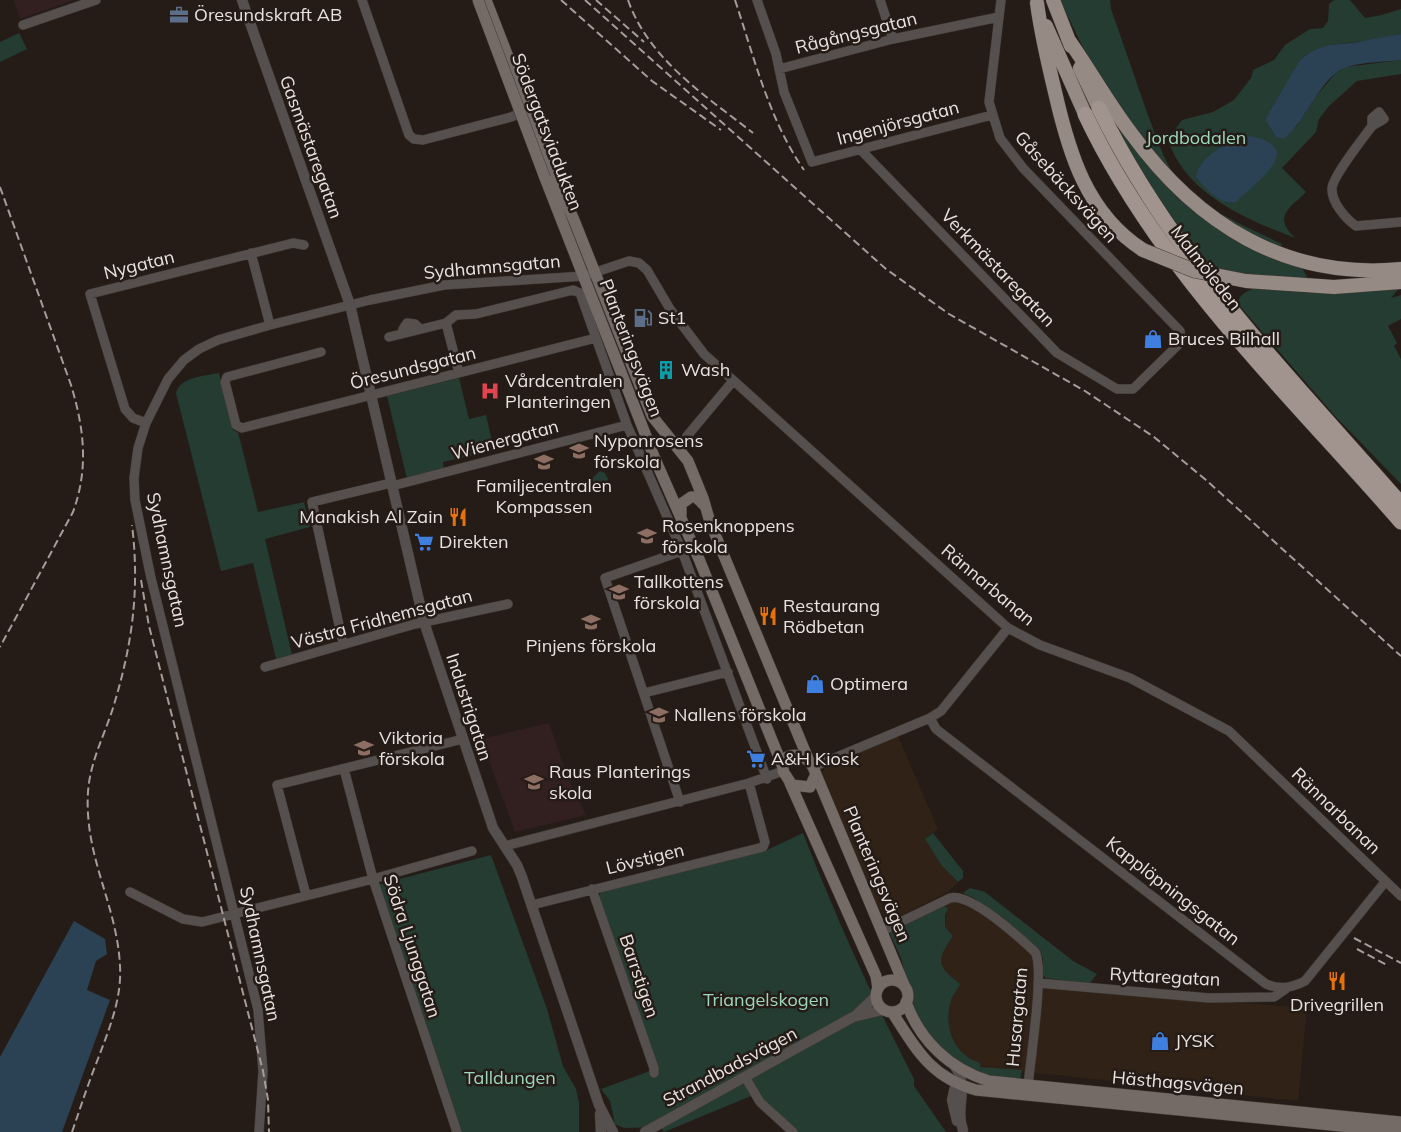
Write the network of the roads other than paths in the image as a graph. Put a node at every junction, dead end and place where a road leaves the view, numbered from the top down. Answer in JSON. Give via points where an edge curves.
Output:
{"nodes":[{"id":1,"x":96,"y":0,"type":"edge"},
{"id":2,"x":242,"y":0,"type":"edge"},
{"id":3,"x":362,"y":0,"type":"edge"},
{"id":4,"x":478,"y":0,"type":"edge"},
{"id":5,"x":484,"y":0,"type":"edge"},
{"id":6,"x":757,"y":0,"type":"edge"},
{"id":7,"x":880,"y":0,"type":"edge"},
{"id":8,"x":1001,"y":0,"type":"edge"},
{"id":9,"x":1053,"y":0,"type":"edge"},
{"id":10,"x":1036,"y":1,"type":"edge"},
{"id":11,"x":999,"y":17,"type":"junction"},
{"id":12,"x":23,"y":25,"type":"dead end"},
{"id":13,"x":893,"y":39,"type":"junction"},
{"id":14,"x":1068,"y":39,"type":"junction"},
{"id":15,"x":779,"y":69,"type":"junction"},
{"id":16,"x":1092,"y":111,"type":"junction"},
{"id":17,"x":992,"y":115,"type":"junction"},
{"id":18,"x":1372,"y":126,"type":"dead end"},
{"id":19,"x":861,"y":150,"type":"junction"},
{"id":20,"x":549,"y":176,"type":"junction"},
{"id":21,"x":1401,"y":222,"type":"edge"},
{"id":22,"x":304,"y":245,"type":"dead end"},
{"id":23,"x":251,"y":253,"type":"junction"},
{"id":24,"x":1401,"y":269,"type":"edge"},
{"id":25,"x":589,"y":275,"type":"junction"},
{"id":26,"x":1401,"y":282,"type":"edge"},
{"id":27,"x":350,"y":305,"type":"junction"},
{"id":28,"x":446,"y":323,"type":"junction"},
{"id":29,"x":270,"y":325,"type":"junction"},
{"id":30,"x":389,"y":337,"type":"dead end"},
{"id":31,"x":596,"y":338,"type":"junction"},
{"id":32,"x":322,"y":352,"type":"dead end"},
{"id":33,"x":459,"y":373,"type":"junction"},
{"id":34,"x":733,"y":381,"type":"junction"},
{"id":35,"x":1126,"y":389,"type":"joint"},
{"id":36,"x":370,"y":395,"type":"junction"},
{"id":37,"x":146,"y":423,"type":"junction"},
{"id":38,"x":627,"y":425,"type":"junction"},
{"id":39,"x":681,"y":452,"type":"junction"},
{"id":40,"x":391,"y":485,"type":"junction"},
{"id":41,"x":1401,"y":504,"type":"edge"},
{"id":42,"x":705,"y":506,"type":"junction"},
{"id":43,"x":682,"y":520,"type":"junction"},
{"id":44,"x":1401,"y":522,"type":"edge"},
{"id":45,"x":682,"y":550,"type":"junction"},
{"id":46,"x":508,"y":604,"type":"dead end"},
{"id":47,"x":424,"y":622,"type":"junction"},
{"id":48,"x":1008,"y":628,"type":"junction"},
{"id":49,"x":343,"y":643,"type":"junction"},
{"id":50,"x":265,"y":667,"type":"dead end"},
{"id":51,"x":728,"y":672,"type":"junction"},
{"id":52,"x":644,"y":693,"type":"junction"},
{"id":53,"x":930,"y":718,"type":"junction"},
{"id":54,"x":463,"y":739,"type":"junction"},
{"id":55,"x":344,"y":768,"type":"junction"},
{"id":56,"x":783,"y":768,"type":"junction"},
{"id":57,"x":812,"y":768,"type":"junction"},
{"id":58,"x":767,"y":779,"type":"junction"},
{"id":59,"x":790,"y":782,"type":"junction"},
{"id":60,"x":749,"y":784,"type":"junction"},
{"id":61,"x":680,"y":802,"type":"junction"},
{"id":62,"x":505,"y":846,"type":"junction"},
{"id":63,"x":472,"y":851,"type":"dead end"},
{"id":64,"x":373,"y":879,"type":"junction"},
{"id":65,"x":1385,"y":882,"type":"junction"},
{"id":66,"x":592,"y":889,"type":"junction"},
{"id":67,"x":130,"y":892,"type":"dead end"},
{"id":68,"x":306,"y":895,"type":"junction"},
{"id":69,"x":1401,"y":896,"type":"edge"},
{"id":70,"x":532,"y":905,"type":"junction"},
{"id":71,"x":236,"y":913,"type":"junction"},
{"id":72,"x":882,"y":931,"type":"junction"},
{"id":73,"x":1038,"y":983,"type":"junction"},
{"id":74,"x":904,"y":987,"type":"junction"},
{"id":75,"x":1287,"y":988,"type":"junction"},
{"id":76,"x":877,"y":993,"type":"junction"},
{"id":77,"x":906,"y":1002,"type":"junction"},
{"id":78,"x":888,"y":1011,"type":"junction"},
{"id":79,"x":853,"y":1018,"type":"junction"},
{"id":80,"x":954,"y":1065,"type":"junction"},
{"id":81,"x":654,"y":1073,"type":"dead end"},
{"id":82,"x":745,"y":1077,"type":"junction"},
{"id":83,"x":984,"y":1079,"type":"junction"},
{"id":84,"x":961,"y":1084,"type":"junction"},
{"id":85,"x":1028,"y":1086,"type":"junction"},
{"id":86,"x":599,"y":1105,"type":"junction"},
{"id":87,"x":1401,"y":1122,"type":"edge"},
{"id":88,"x":647,"y":1131,"type":"edge"},
{"id":89,"x":964,"y":1131,"type":"edge"},
{"id":90,"x":259,"y":1132,"type":"edge"},
{"id":91,"x":457,"y":1132,"type":"edge"},
{"id":92,"x":601,"y":1132,"type":"edge"},
{"id":93,"x":613,"y":1132,"type":"edge"},
{"id":94,"x":638,"y":1132,"type":"edge"},
{"id":95,"x":793,"y":1132,"type":"edge"},
{"id":96,"x":1401,"y":1132,"type":"edge"}],
"edges":[{"from":1,"to":12,"type":"street"},
{"from":2,"to":27,"type":"street","name":"Gasmästaregatan"},
{"from":3,"to":5,"type":"street","via":[[409,135],[420,140],[515,116],[520,109],[520,95]]},
{"from":4,"to":20,"type":"main road","name":"Södergatsviadukten","bridge":true},
{"from":5,"to":20,"type":"main road","name":"Södergatsviadukten"},
{"from":6,"to":15,"type":"street"},
{"from":7,"to":13,"type":"street"},
{"from":8,"to":11,"type":"street","name":"Gåsebäcksvägen"},
{"from":9,"to":14,"type":"highway","name":"Malmöleden"},
{"from":10,"to":16,"type":"highway","name":"Malmöleden"},
{"from":10,"to":26,"type":"highway","bridge":true,"via":[[1068,146],[1082,182],[1105,218],[1128,240],[1195,271],[1246,281],[1317,287]]},
{"from":11,"to":13,"type":"street","name":"Rågångsgatan"},
{"from":11,"to":17,"type":"street","name":"Gåsebäcksvägen","via":[[989,102]]},
{"from":13,"to":15,"type":"street","name":"Rågångsgatan"},
{"from":14,"to":16,"type":"highway","name":"Malmöleden"},
{"from":14,"to":24,"type":"highway","via":[[1132,135],[1176,188],[1210,216],[1247,240],[1298,260],[1366,270]]},
{"from":15,"to":19,"type":"street","name":"Ingenjörsgatan","via":[[784,92],[812,162]]},
{"from":16,"to":41,"type":"highway","name":"Malmöleden","via":[[1206,277]]},
{"from":16,"to":44,"type":"highway","name":"Malmöleden","via":[[1120,180],[1194,285]]},
{"from":17,"to":19,"type":"street","name":"Ingenjörsgatan"},
{"from":17,"to":35,"type":"street","name":"Gåsebäcksvägen","via":[[1000,138],[1023,168],[1180,331],[1181,339],[1133,389]]},
{"from":18,"to":21,"type":"street","via":[[1334,181],[1332,188],[1336,203],[1356,226]]},
{"from":19,"to":35,"type":"street","name":"Verkmästaregatan","via":[[1057,353],[1117,389]]},
{"from":20,"to":25,"type":"main road","name":"Södergatsviadukten"},
{"from":22,"to":23,"type":"street","name":"Nygatan","via":[[294,243]]},
{"from":23,"to":29,"type":"street"},
{"from":23,"to":37,"type":"street","name":"Nygatan","via":[[90,294],[125,409],[133,418]]},
{"from":25,"to":27,"type":"street","name":"Sydhamnsgatan","via":[[444,285]]},
{"from":25,"to":34,"type":"street","name":"Rännarbanan","via":[[629,261],[639,263],[694,342]]},
{"from":25,"to":39,"type":"main road","name":"Planteringsvägen","via":[[652,416]]},
{"from":25,"to":43,"type":"main road","name":"Planteringsvägen","via":[[655,458]]},
{"from":27,"to":29,"type":"street","name":"Sydhamnsgatan"},
{"from":27,"to":36,"type":"street","name":"Industrigatan"},
{"from":28,"to":30,"type":"street"},
{"from":28,"to":31,"type":"street","name":"Planteringsvägen","via":[[456,315],[476,314],[573,290],[578,291]]},
{"from":28,"to":33,"type":"street"},
{"from":29,"to":37,"type":"street","name":"Sydhamnsgatan","via":[[218,340],[190,355],[168,379]]},
{"from":31,"to":33,"type":"street","name":"Öresundsgatan"},
{"from":31,"to":38,"type":"street","name":"Planteringsvägen"},
{"from":32,"to":36,"type":"street","name":"Öresundsgatan","via":[[227,377],[225,382],[237,426],[242,428]]},
{"from":33,"to":36,"type":"street","name":"Öresundsgatan"},
{"from":34,"to":39,"type":"street","via":[[687,436]]},
{"from":34,"to":48,"type":"street","name":"Rännarbanan"},
{"from":36,"to":40,"type":"street","name":"Industrigatan"},
{"from":37,"to":71,"type":"street","name":"Sydhamnsgatan","via":[[135,465],[135,500]]},
{"from":38,"to":40,"type":"street","name":"Wienergatan"},
{"from":38,"to":45,"type":"street","name":"Planteringsvägen"},
{"from":39,"to":42,"type":"main road","name":"Planteringsvägen","via":[[688,461]]},
{"from":40,"to":47,"type":"street","name":"Industrigatan"},
{"from":40,"to":49,"type":"street","name":"Wienergatan","via":[[312,502]]},
{"from":42,"to":43,"type":"main road","via":[[694,497],[682,502]]},
{"from":42,"to":57,"type":"main road","name":"Planteringsvägen"},
{"from":43,"to":56,"type":"main road","name":"Planteringsvägen"},
{"from":45,"to":51,"type":"street","name":"Planteringsvägen"},
{"from":45,"to":52,"type":"street","via":[[605,578]]},
{"from":46,"to":47,"type":"street","name":"Västra Fridhemsgatan"},
{"from":47,"to":49,"type":"street","name":"Västra Fridhemsgatan"},
{"from":47,"to":54,"type":"street","name":"Industrigatan"},
{"from":48,"to":53,"type":"street","via":[[941,711]]},
{"from":48,"to":65,"type":"street","name":"Rännarbanan","via":[[1040,645],[1130,678],[1229,731]]},
{"from":49,"to":50,"type":"street","name":"Västra Fridhemsgatan"},
{"from":51,"to":52,"type":"street"},
{"from":51,"to":58,"type":"street","name":"Planteringsvägen"},
{"from":52,"to":61,"type":"street"},
{"from":53,"to":57,"type":"street"},
{"from":53,"to":75,"type":"street","name":"Kapplöpningsgatan","via":[[936,729],[1266,984]]},
{"from":54,"to":55,"type":"street"},
{"from":54,"to":62,"type":"street","name":"Industrigatan","via":[[493,828]]},
{"from":55,"to":64,"type":"street","name":"Södra Ljunggatan"},
{"from":55,"to":68,"type":"street","via":[[277,785]]},
{"from":56,"to":57,"type":"main road","via":[[784,759],[797,755]]},
{"from":56,"to":58,"type":"street"},
{"from":56,"to":59,"type":"main road"},
{"from":57,"to":59,"type":"main road","via":[[810,787]]},
{"from":57,"to":72,"type":"main road","name":"Planteringsvägen"},
{"from":58,"to":60,"type":"street"},
{"from":59,"to":76,"type":"main road","via":[[876,976]]},
{"from":60,"to":61,"type":"street"},
{"from":60,"to":66,"type":"street","name":"Lövstigen","via":[[765,845]]},
{"from":61,"to":62,"type":"street"},
{"from":62,"to":70,"type":"street","name":"Industrigatan","via":[[517,865]]},
{"from":63,"to":64,"type":"street"},
{"from":64,"to":68,"type":"street"},
{"from":64,"to":91,"type":"street","name":"Södra Ljunggatan"},
{"from":65,"to":69,"type":"street","name":"Rännarbanan"},
{"from":65,"to":75,"type":"street","via":[[1305,981]]},
{"from":66,"to":70,"type":"street","name":"Lövstigen"},
{"from":66,"to":81,"type":"street","name":"Barrstigen"},
{"from":67,"to":71,"type":"street","via":[[191,922]]},
{"from":68,"to":71,"type":"street"},
{"from":70,"to":86,"type":"street","name":"Industrigatan"},
{"from":71,"to":90,"type":"street","name":"Sydhamnsgatan","via":[[260,1024]]},
{"from":72,"to":73,"type":"street","name":"Husargatan","via":[[950,898],[962,897],[1035,952],[1039,960]]},
{"from":72,"to":74,"type":"main road","name":"Planteringsvägen"},
{"from":73,"to":75,"type":"street","name":"Ryttaregatan","via":[[1209,998],[1274,997]]},
{"from":73,"to":85,"type":"street","name":"Husargatan"},
{"from":74,"to":76,"type":"main road","via":[[889,981]]},
{"from":74,"to":77,"type":"main road","via":[[908,996]]},
{"from":76,"to":78,"type":"main road","via":[[877,1003]]},
{"from":76,"to":79,"type":"street","name":"Strandbadsvägen"},
{"from":77,"to":78,"type":"main road","via":[[899,1010]]},
{"from":77,"to":80,"type":"main road","via":[[928,1041]]},
{"from":78,"to":79,"type":"street","name":"Strandbadsvägen"},
{"from":78,"to":84,"type":"main road","via":[[929,1066]]},
{"from":79,"to":82,"type":"street","name":"Strandbadsvägen"},
{"from":80,"to":83,"type":"main road","name":"Hästhagsvägen"},
{"from":80,"to":84,"type":"street"},
{"from":82,"to":88,"type":"street","name":"Strandbadsvägen"},
{"from":82,"to":95,"type":"street","via":[[760,1102]]},
{"from":83,"to":84,"type":"main road"},
{"from":83,"to":85,"type":"main road","name":"Hästhagsvägen"},
{"from":84,"to":89,"type":"street","via":[[952,1095],[952,1110]]},
{"from":84,"to":96,"type":"main road","name":"Hästhagsvägen","via":[[1010,1094]]},
{"from":85,"to":87,"type":"main road","name":"Hästhagsvägen"},
{"from":86,"to":92,"type":"street","name":"Industrigatan"},
{"from":86,"to":93,"type":"street","name":"Industrigatan"},
{"from":88,"to":94,"type":"street","name":"Strandbadsvägen"}]}
